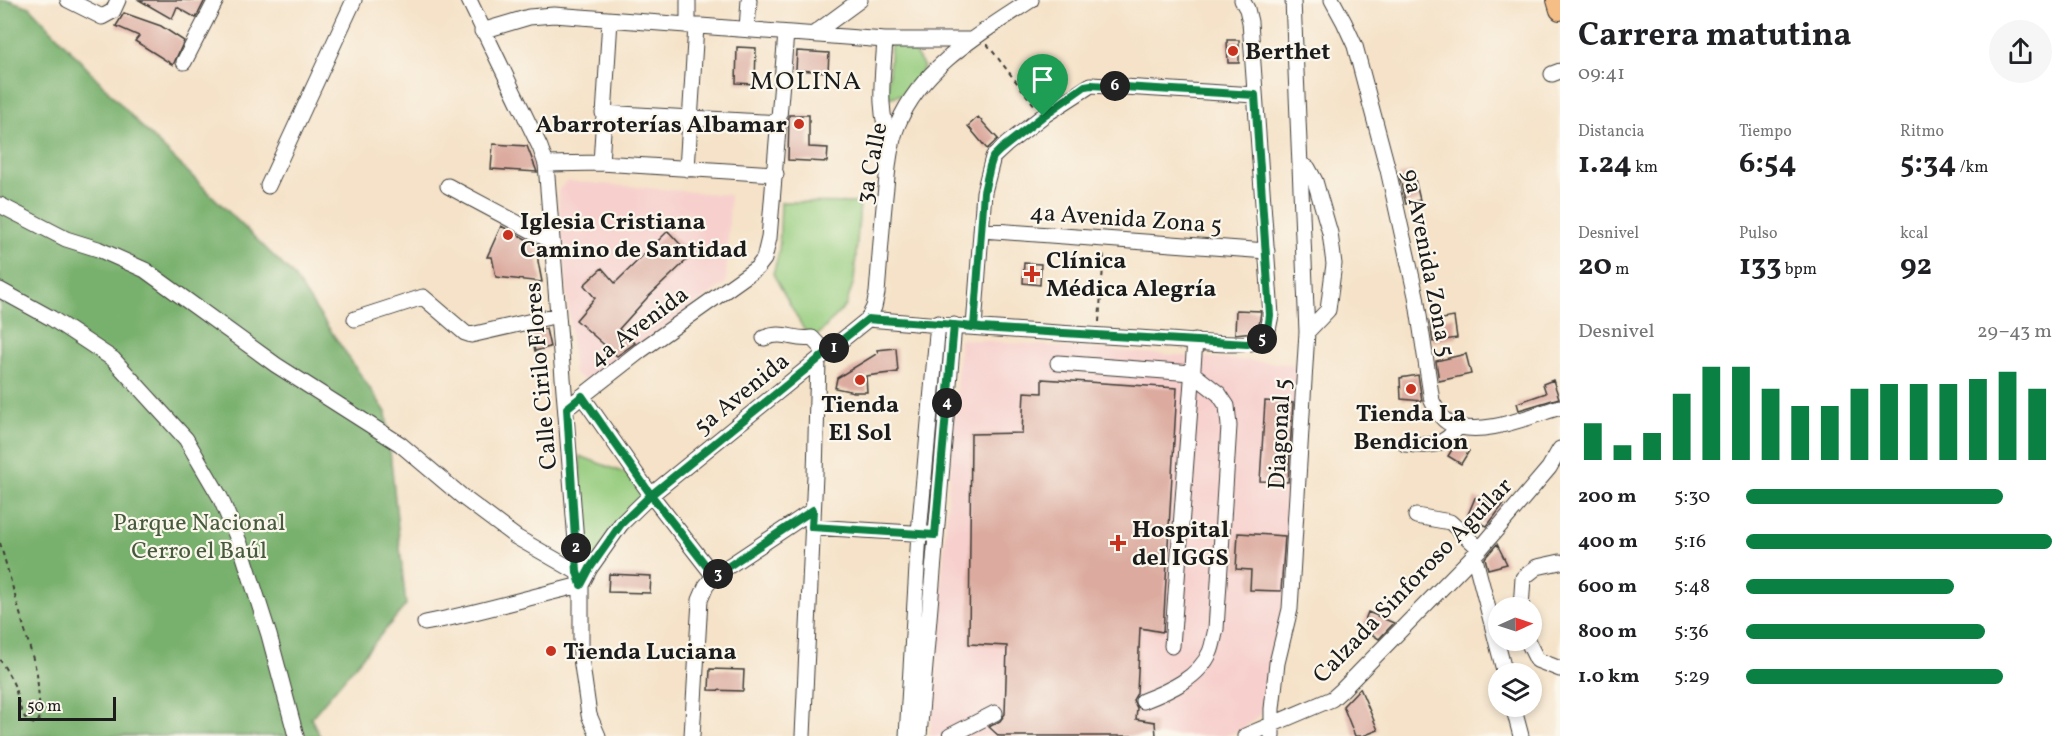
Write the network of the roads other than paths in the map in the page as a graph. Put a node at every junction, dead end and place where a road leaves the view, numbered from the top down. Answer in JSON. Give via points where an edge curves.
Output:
{"nodes":[{"id":1,"x":68,"y":0,"type":"edge"},
{"id":2,"x":118,"y":0,"type":"edge"},
{"id":3,"x":216,"y":0,"type":"edge"},
{"id":4,"x":354,"y":0,"type":"edge"},
{"id":5,"x":468,"y":0,"type":"edge"},
{"id":6,"x":688,"y":0,"type":"edge"},
{"id":7,"x":748,"y":0,"type":"edge"},
{"id":8,"x":860,"y":0,"type":"edge"},
{"id":9,"x":1031,"y":0,"type":"edge"},
{"id":10,"x":1242,"y":0,"type":"edge"},
{"id":11,"x":1293,"y":0,"type":"edge"},
{"id":12,"x":1332,"y":0,"type":"edge"},
{"id":13,"x":1557,"y":0,"type":"edge"},
{"id":14,"x":1560,"y":10,"type":"edge"},
{"id":15,"x":610,"y":20,"type":"junction"},
{"id":16,"x":692,"y":26,"type":"junction"},
{"id":17,"x":747,"y":29,"type":"junction"},
{"id":18,"x":482,"y":31,"type":"junction"},
{"id":19,"x":786,"y":33,"type":"junction"},
{"id":20,"x":815,"y":33,"type":"junction"},
{"id":21,"x":975,"y":37,"type":"junction"},
{"id":22,"x":885,"y":40,"type":"junction"},
{"id":23,"x":184,"y":63,"type":"dead end"},
{"id":24,"x":1255,"y":95,"type":"junction"},
{"id":25,"x":603,"y":112,"type":"junction"},
{"id":26,"x":690,"y":118,"type":"junction"},
{"id":27,"x":780,"y":123,"type":"junction"},
{"id":28,"x":892,"y":145,"type":"junction"},
{"id":29,"x":601,"y":163,"type":"junction"},
{"id":30,"x":546,"y":164,"type":"junction"},
{"id":31,"x":1301,"y":165,"type":"junction"},
{"id":32,"x":687,"y":169,"type":"junction"},
{"id":33,"x":776,"y":174,"type":"junction"},
{"id":34,"x":268,"y":186,"type":"dead end"},
{"id":35,"x":448,"y":186,"type":"dead end"},
{"id":36,"x":0,"y":205,"type":"edge"},
{"id":37,"x":982,"y":230,"type":"junction"},
{"id":38,"x":551,"y":241,"type":"junction"},
{"id":39,"x":1266,"y":251,"type":"junction"},
{"id":40,"x":0,"y":290,"type":"edge"},
{"id":41,"x":558,"y":315,"type":"junction"},
{"id":42,"x":355,"y":319,"type":"dead end"},
{"id":43,"x":868,"y":319,"type":"junction"},
{"id":44,"x":938,"y":323,"type":"junction"},
{"id":45,"x":954,"y":325,"type":"junction"},
{"id":46,"x":974,"y":327,"type":"junction"},
{"id":47,"x":1307,"y":332,"type":"junction"},
{"id":48,"x":764,"y":338,"type":"dead end"},
{"id":49,"x":1195,"y":341,"type":"junction"},
{"id":50,"x":823,"y":357,"type":"junction"},
{"id":51,"x":1058,"y":363,"type":"dead end"},
{"id":52,"x":1192,"y":373,"type":"junction"},
{"id":53,"x":582,"y":396,"type":"junction"},
{"id":54,"x":1560,"y":407,"type":"edge"},
{"id":55,"x":567,"y":408,"type":"junction"},
{"id":56,"x":1459,"y":426,"type":"junction"},
{"id":57,"x":1405,"y":444,"type":"dead end"},
{"id":58,"x":1560,"y":449,"type":"edge"},
{"id":59,"x":651,"y":495,"type":"junction"},
{"id":60,"x":813,"y":510,"type":"junction"},
{"id":61,"x":1416,"y":516,"type":"dead end"},
{"id":62,"x":812,"y":527,"type":"junction"},
{"id":63,"x":927,"y":534,"type":"junction"},
{"id":64,"x":1477,"y":552,"type":"junction"},
{"id":65,"x":1560,"y":562,"type":"edge"},
{"id":66,"x":714,"y":576,"type":"junction"},
{"id":67,"x":579,"y":579,"type":"junction"},
{"id":68,"x":1522,"y":597,"type":"edge"},
{"id":69,"x":425,"y":623,"type":"dead end"},
{"id":70,"x":1172,"y":646,"type":"dead end"},
{"id":71,"x":1532,"y":651,"type":"edge"},
{"id":72,"x":1502,"y":663,"type":"edge"},
{"id":73,"x":1560,"y":669,"type":"edge"},
{"id":74,"x":1143,"y":701,"type":"dead end"},
{"id":75,"x":995,"y":713,"type":"dead end"},
{"id":76,"x":1516,"y":717,"type":"edge"},
{"id":77,"x":1272,"y":730,"type":"edge"},
{"id":78,"x":296,"y":736,"type":"edge"},
{"id":79,"x":598,"y":736,"type":"edge"},
{"id":80,"x":692,"y":736,"type":"edge"},
{"id":81,"x":803,"y":736,"type":"edge"},
{"id":82,"x":907,"y":736,"type":"edge"},
{"id":83,"x":919,"y":736,"type":"edge"},
{"id":84,"x":950,"y":736,"type":"edge"},
{"id":85,"x":1245,"y":736,"type":"edge"},
{"id":86,"x":1521,"y":736,"type":"edge"}],
"edges":[{"from":1,"to":2,"type":"street","via":[[98,16],[113,12]]},
{"from":3,"to":23,"type":"street"},
{"from":4,"to":34,"type":"street"},
{"from":5,"to":18,"type":"street","name":"Calle Cirilo Flores"},
{"from":6,"to":16,"type":"street"},
{"from":7,"to":17,"type":"street"},
{"from":8,"to":20,"type":"street"},
{"from":9,"to":21,"type":"street","name":"3a Calle"},
{"from":10,"to":24,"type":"street","via":[[1250,22]]},
{"from":11,"to":31,"type":"street","name":"Diagonal 5"},
{"from":12,"to":56,"type":"street","name":"9a Avenida Zona 5","via":[[1354,46],[1385,159],[1416,296],[1432,401],[1448,423]]},
{"from":13,"to":14,"type":"main road"},
{"from":15,"to":16,"type":"street"},
{"from":15,"to":18,"type":"street","via":[[540,15]]},
{"from":15,"to":25,"type":"street"},
{"from":16,"to":17,"type":"street"},
{"from":16,"to":26,"type":"street"},
{"from":17,"to":19,"type":"street"},
{"from":18,"to":30,"type":"street","name":"Calle Cirilo Flores"},
{"from":19,"to":20,"type":"street"},
{"from":19,"to":27,"type":"street"},
{"from":20,"to":22,"type":"street"},
{"from":21,"to":22,"type":"street"},
{"from":21,"to":28,"type":"street","name":"3a Calle","via":[[920,88],[897,125]]},
{"from":22,"to":28,"type":"street","via":[[881,104]]},
{"from":24,"to":37,"type":"street","via":[[1085,86],[993,157],[984,192]]},
{"from":24,"to":39,"type":"street"},
{"from":25,"to":26,"type":"street"},
{"from":25,"to":29,"type":"street"},
{"from":26,"to":27,"type":"street"},
{"from":26,"to":32,"type":"street"},
{"from":27,"to":33,"type":"street"},
{"from":28,"to":43,"type":"street","name":"3a Calle","via":[[877,293]]},
{"from":29,"to":30,"type":"street"},
{"from":29,"to":32,"type":"street"},
{"from":30,"to":38,"type":"street","name":"Calle Cirilo Flores"},
{"from":31,"to":47,"type":"street","name":"Diagonal 5"},
{"from":31,"to":47,"type":"street","via":[[1308,168],[1316,181],[1334,264],[1328,310]]},
{"from":32,"to":33,"type":"street"},
{"from":33,"to":53,"type":"street","name":"4a Avenida","via":[[769,238],[764,259],[757,268]]},
{"from":35,"to":38,"type":"street"},
{"from":36,"to":67,"type":"street","via":[[66,239],[145,270],[276,365],[400,444],[464,498]]},
{"from":37,"to":39,"type":"street","name":"4a Avenida Zona 5"},
{"from":37,"to":46,"type":"street"},
{"from":38,"to":41,"type":"street","name":"Calle Cirilo Flores"},
{"from":39,"to":49,"type":"street","via":[[1270,323],[1265,335],[1254,344]]},
{"from":40,"to":78,"type":"street","via":[[113,359],[186,439],[220,497],[240,544]]},
{"from":41,"to":42,"type":"street","via":[[471,335],[423,297]]},
{"from":41,"to":55,"type":"street","name":"Calle Cirilo Flores"},
{"from":43,"to":44,"type":"street"},
{"from":43,"to":50,"type":"street","name":"5a Avenida"},
{"from":44,"to":45,"type":"street"},
{"from":44,"to":63,"type":"street"},
{"from":45,"to":46,"type":"street"},
{"from":45,"to":63,"type":"street"},
{"from":46,"to":49,"type":"street"},
{"from":47,"to":77,"type":"street","name":"Diagonal 5","via":[[1290,609],[1277,663]]},
{"from":48,"to":50,"type":"street","via":[[783,334],[814,339]]},
{"from":49,"to":52,"type":"street"},
{"from":50,"to":59,"type":"street","name":"5a Avenida"},
{"from":50,"to":60,"type":"street"},
{"from":51,"to":52,"type":"street"},
{"from":52,"to":70,"type":"street"},
{"from":52,"to":74,"type":"street","via":[[1220,394],[1227,406],[1229,426],[1216,628],[1211,651],[1198,670],[1167,692]]},
{"from":53,"to":55,"type":"street","name":"4a Avenida"},
{"from":53,"to":59,"type":"street"},
{"from":54,"to":56,"type":"street","via":[[1500,425]]},
{"from":55,"to":67,"type":"street","name":"Calle Cirilo Flores"},
{"from":56,"to":57,"type":"street","via":[[1438,444]]},
{"from":58,"to":64,"type":"street","name":"Calzada Sinforoso Aguilar","via":[[1550,468]]},
{"from":59,"to":66,"type":"street"},
{"from":59,"to":67,"type":"street","name":"5a Avenida","via":[[621,524]]},
{"from":60,"to":62,"type":"street"},
{"from":60,"to":66,"type":"street"},
{"from":61,"to":64,"type":"street","via":[[1450,522]]},
{"from":62,"to":63,"type":"street"},
{"from":62,"to":81,"type":"street"},
{"from":63,"to":82,"type":"street"},
{"from":63,"to":83,"type":"street"},
{"from":64,"to":72,"type":"street"},
{"from":64,"to":77,"type":"street","name":"Calzada Sinforoso Aguilar","via":[[1332,699]]},
{"from":65,"to":68,"type":"street","via":[[1538,567],[1523,578]]},
{"from":66,"to":80,"type":"street","via":[[700,600]]},
{"from":67,"to":69,"type":"street","via":[[548,592]]},
{"from":67,"to":79,"type":"street","via":[[581,658],[589,715]]},
{"from":71,"to":73,"type":"street","via":[[1536,660]]},
{"from":75,"to":84,"type":"street"},
{"from":76,"to":86,"type":"street"},
{"from":77,"to":85,"type":"street","name":"Calzada Sinforoso Aguilar"}]}
